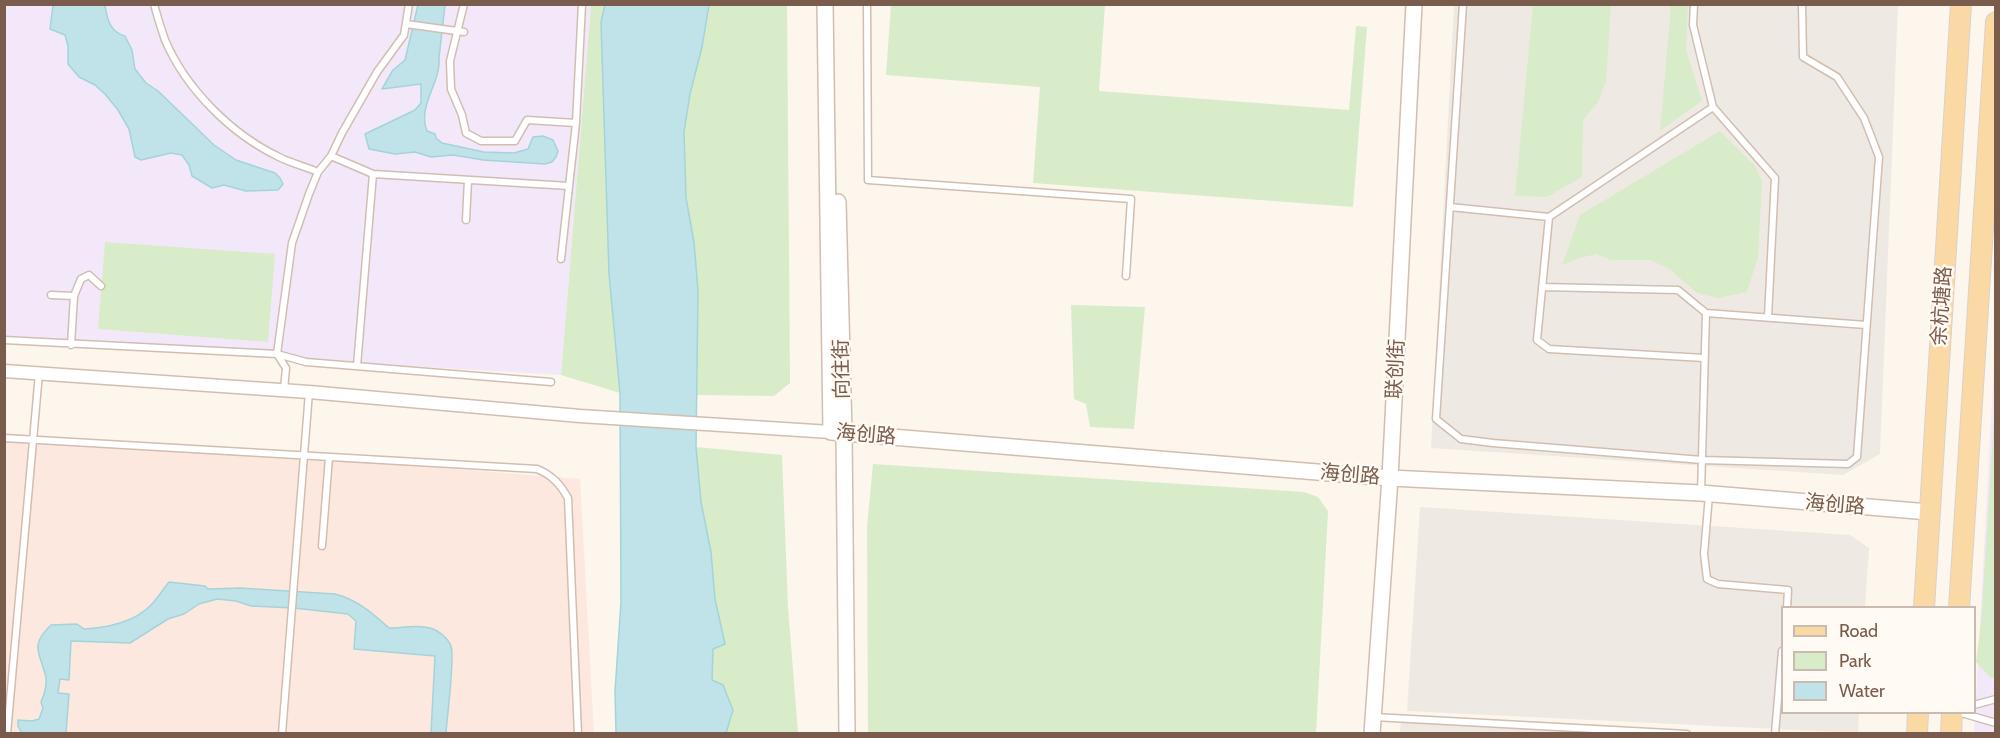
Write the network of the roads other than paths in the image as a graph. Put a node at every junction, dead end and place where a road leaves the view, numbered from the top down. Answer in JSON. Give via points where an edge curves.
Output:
{"nodes":[{"id":1,"x":154,"y":4,"type":"edge"},
{"id":2,"x":408,"y":4,"type":"edge"},
{"id":3,"x":464,"y":4,"type":"edge"},
{"id":4,"x":582,"y":4,"type":"edge"},
{"id":5,"x":825,"y":4,"type":"edge"},
{"id":6,"x":836,"y":4,"type":"edge"},
{"id":7,"x":867,"y":4,"type":"edge"},
{"id":8,"x":1414,"y":4,"type":"edge"},
{"id":9,"x":1463,"y":4,"type":"edge"},
{"id":10,"x":1694,"y":4,"type":"edge"},
{"id":11,"x":1802,"y":4,"type":"edge"},
{"id":12,"x":1961,"y":4,"type":"edge"},
{"id":13,"x":1995,"y":22,"type":"edge"},
{"id":14,"x":408,"y":24,"type":"junction"},
{"id":15,"x":457,"y":31,"type":"junction"},
{"id":16,"x":464,"y":32,"type":"dead end"},
{"id":17,"x":1713,"y":107,"type":"junction"},
{"id":18,"x":576,"y":123,"type":"junction"},
{"id":19,"x":331,"y":156,"type":"junction"},
{"id":20,"x":318,"y":171,"type":"junction"},
{"id":21,"x":373,"y":174,"type":"junction"},
{"id":22,"x":468,"y":180,"type":"junction"},
{"id":23,"x":568,"y":186,"type":"junction"},
{"id":24,"x":1450,"y":207,"type":"junction"},
{"id":25,"x":1549,"y":217,"type":"junction"},
{"id":26,"x":466,"y":220,"type":"dead end"},
{"id":27,"x":561,"y":259,"type":"dead end"},
{"id":28,"x":1126,"y":276,"type":"dead end"},
{"id":29,"x":101,"y":286,"type":"dead end"},
{"id":30,"x":1542,"y":286,"type":"junction"},
{"id":31,"x":51,"y":295,"type":"dead end"},
{"id":32,"x":74,"y":296,"type":"junction"},
{"id":33,"x":1706,"y":313,"type":"junction"},
{"id":34,"x":1768,"y":317,"type":"junction"},
{"id":35,"x":1866,"y":325,"type":"junction"},
{"id":36,"x":4,"y":340,"type":"edge"},
{"id":37,"x":71,"y":345,"type":"junction"},
{"id":38,"x":277,"y":354,"type":"junction"},
{"id":39,"x":1704,"y":358,"type":"junction"},
{"id":40,"x":357,"y":366,"type":"junction"},
{"id":41,"x":4,"y":370,"type":"edge"},
{"id":42,"x":39,"y":373,"type":"junction"},
{"id":43,"x":551,"y":382,"type":"dead end"},
{"id":44,"x":284,"y":390,"type":"junction"},
{"id":45,"x":309,"y":392,"type":"junction"},
{"id":46,"x":837,"y":432,"type":"junction"},
{"id":47,"x":4,"y":438,"type":"edge"},
{"id":48,"x":33,"y":440,"type":"junction"},
{"id":49,"x":304,"y":456,"type":"junction"},
{"id":50,"x":329,"y":457,"type":"junction"},
{"id":51,"x":1702,"y":460,"type":"junction"},
{"id":52,"x":1390,"y":478,"type":"junction"},
{"id":53,"x":1705,"y":494,"type":"junction"},
{"id":54,"x":1929,"y":512,"type":"junction"},
{"id":55,"x":322,"y":546,"type":"dead end"},
{"id":56,"x":1787,"y":606,"type":"edge"},
{"id":57,"x":1924,"y":606,"type":"edge"},
{"id":58,"x":1959,"y":606,"type":"edge"},
{"id":59,"x":1781,"y":663,"type":"edge"},
{"id":60,"x":1995,"y":699,"type":"edge"},
{"id":61,"x":1976,"y":704,"type":"edge"},
{"id":62,"x":1918,"y":714,"type":"edge"},
{"id":63,"x":1952,"y":714,"type":"edge"},
{"id":64,"x":1965,"y":714,"type":"edge"},
{"id":65,"x":1374,"y":717,"type":"junction"},
{"id":66,"x":1994,"y":723,"type":"edge"},
{"id":67,"x":7,"y":734,"type":"edge"},
{"id":68,"x":282,"y":734,"type":"edge"},
{"id":69,"x":578,"y":734,"type":"edge"},
{"id":70,"x":848,"y":734,"type":"edge"},
{"id":71,"x":1372,"y":734,"type":"edge"},
{"id":72,"x":1687,"y":734,"type":"edge"},
{"id":73,"x":1775,"y":734,"type":"edge"},
{"id":74,"x":1917,"y":734,"type":"edge"},
{"id":75,"x":1951,"y":734,"type":"edge"}],
"edges":[{"from":1,"to":20,"type":"lane","via":[[184,75],[218,114],[247,139],[280,158]]},
{"from":2,"to":14,"type":"lane"},
{"from":3,"to":15,"type":"lane"},
{"from":4,"to":18,"type":"lane"},
{"from":5,"to":46,"type":"street","name":"向往街"},
{"from":6,"to":46,"type":"street","name":"向往街"},
{"from":7,"to":28,"type":"lane","via":[[868,180],[1131,199]]},
{"from":8,"to":52,"type":"street","name":"联创街"},
{"from":9,"to":24,"type":"lane"},
{"from":10,"to":17,"type":"lane","via":[[1693,25]]},
{"from":11,"to":35,"type":"lane","via":[[1803,57],[1837,77],[1864,118],[1879,157]]},
{"from":12,"to":54,"type":"main road","name":"余杭塘路"},
{"from":13,"to":58,"type":"main road","name":"余杭塘路"},
{"from":14,"to":15,"type":"lane"},
{"from":14,"to":19,"type":"lane"},
{"from":15,"to":16,"type":"lane"},
{"from":15,"to":18,"type":"lane","via":[[450,61],[450,89],[466,133],[481,141],[515,141],[527,120]]},
{"from":17,"to":25,"type":"lane"},
{"from":17,"to":34,"type":"lane","via":[[1775,178]]},
{"from":18,"to":23,"type":"lane"},
{"from":19,"to":20,"type":"lane"},
{"from":19,"to":21,"type":"lane"},
{"from":20,"to":38,"type":"lane","via":[[292,243]]},
{"from":21,"to":22,"type":"lane"},
{"from":21,"to":40,"type":"lane"},
{"from":22,"to":23,"type":"lane"},
{"from":22,"to":26,"type":"lane"},
{"from":23,"to":27,"type":"lane"},
{"from":24,"to":25,"type":"lane"},
{"from":24,"to":51,"type":"lane","via":[[1436,419],[1461,439]]},
{"from":25,"to":30,"type":"lane"},
{"from":29,"to":32,"type":"lane","via":[[89,275],[81,279]]},
{"from":30,"to":33,"type":"lane","via":[[1678,290]]},
{"from":30,"to":39,"type":"lane","via":[[1537,340],[1549,349]]},
{"from":31,"to":32,"type":"lane"},
{"from":32,"to":37,"type":"lane"},
{"from":33,"to":34,"type":"lane"},
{"from":33,"to":39,"type":"lane"},
{"from":34,"to":35,"type":"lane"},
{"from":35,"to":51,"type":"lane","via":[[1857,457],[1848,464]]},
{"from":36,"to":37,"type":"lane"},
{"from":37,"to":38,"type":"lane"},
{"from":38,"to":40,"type":"lane","via":[[306,362]]},
{"from":38,"to":44,"type":"lane","via":[[286,368]]},
{"from":39,"to":51,"type":"lane"},
{"from":40,"to":43,"type":"lane"},
{"from":41,"to":42,"type":"street","name":"海创路"},
{"from":42,"to":44,"type":"street","name":"海创路"},
{"from":42,"to":48,"type":"lane"},
{"from":44,"to":45,"type":"street","name":"海创路"},
{"from":45,"to":46,"type":"street","name":"海创路","via":[[580,416]]},
{"from":45,"to":49,"type":"lane"},
{"from":46,"to":52,"type":"street","name":"海创路"},
{"from":46,"to":70,"type":"street","name":"向往街"},
{"from":47,"to":48,"type":"lane"},
{"from":48,"to":49,"type":"lane"},
{"from":48,"to":67,"type":"lane"},
{"from":49,"to":50,"type":"lane"},
{"from":49,"to":68,"type":"lane"},
{"from":50,"to":55,"type":"lane"},
{"from":50,"to":69,"type":"lane","via":[[537,469],[560,485],[568,498]]},
{"from":51,"to":53,"type":"lane"},
{"from":52,"to":53,"type":"street","name":"海创路"},
{"from":52,"to":65,"type":"street","name":"联创街"},
{"from":53,"to":54,"type":"street","name":"海创路"},
{"from":53,"to":56,"type":"lane","via":[[1707,579],[1718,584],[1788,590]]},
{"from":54,"to":57,"type":"main road","name":"余杭塘路"},
{"from":59,"to":73,"type":"lane"},
{"from":60,"to":61,"type":"lane"},
{"from":62,"to":74,"type":"main road"},
{"from":63,"to":75,"type":"main road"},
{"from":64,"to":66,"type":"lane"},
{"from":65,"to":71,"type":"street","name":"联创街"},
{"from":65,"to":72,"type":"lane"}]}
